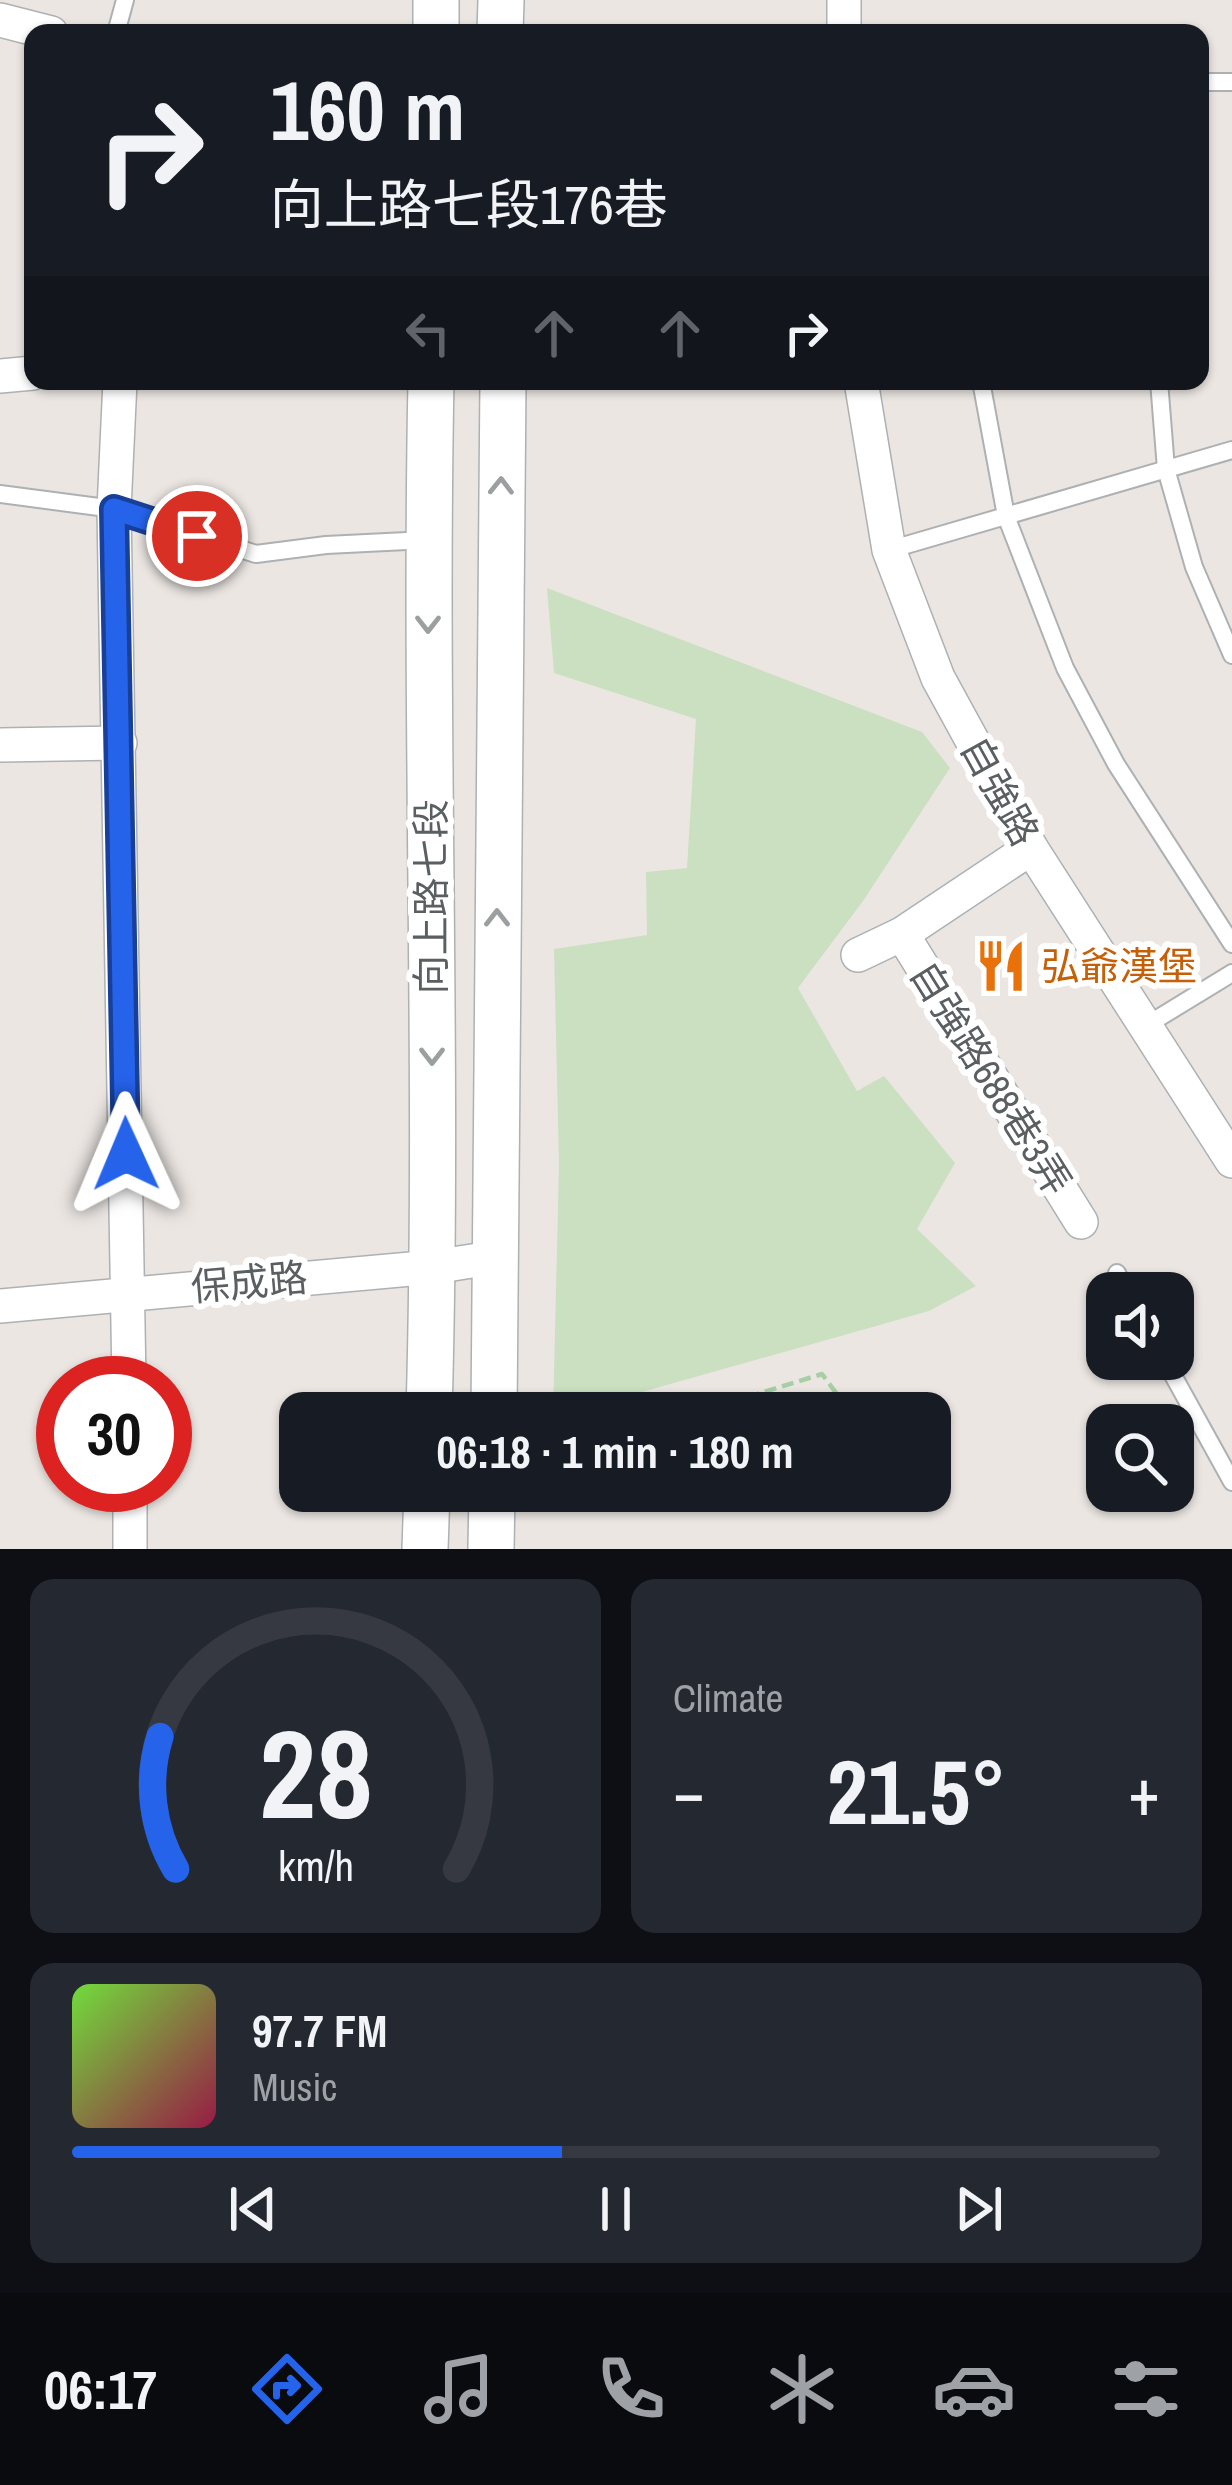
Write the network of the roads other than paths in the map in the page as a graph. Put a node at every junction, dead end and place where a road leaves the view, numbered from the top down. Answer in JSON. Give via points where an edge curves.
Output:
{"nodes":[{"id":1,"x":120,"y":390,"type":"edge"},
{"id":2,"x":431,"y":390,"type":"edge"},
{"id":3,"x":503,"y":390,"type":"edge"},
{"id":4,"x":862,"y":390,"type":"edge"},
{"id":5,"x":983,"y":390,"type":"edge"},
{"id":6,"x":1160,"y":390,"type":"edge"},
{"id":7,"x":1232,"y":450,"type":"edge"},
{"id":8,"x":1166,"y":469,"type":"junction"},
{"id":9,"x":0,"y":494,"type":"edge"},
{"id":10,"x":114,"y":509,"type":"junction"},
{"id":11,"x":1006,"y":516,"type":"junction"},
{"id":12,"x":428,"y":540,"type":"junction"},
{"id":13,"x":889,"y":550,"type":"junction"},
{"id":14,"x":1232,"y":655,"type":"edge"},
{"id":15,"x":120,"y":743,"type":"junction"},
{"id":16,"x":0,"y":745,"type":"edge"},
{"id":17,"x":1031,"y":848,"type":"junction"},
{"id":18,"x":902,"y":934,"type":"junction"},
{"id":19,"x":1232,"y":944,"type":"edge"},
{"id":20,"x":858,"y":955,"type":"dead end"},
{"id":21,"x":1232,"y":973,"type":"edge"},
{"id":22,"x":1148,"y":1025,"type":"junction"},
{"id":23,"x":1232,"y":1161,"type":"edge"},
{"id":24,"x":1081,"y":1222,"type":"dead end"},
{"id":25,"x":498,"y":1257,"type":"junction"},
{"id":26,"x":434,"y":1267,"type":"junction"},
{"id":27,"x":128,"y":1292,"type":"junction"},
{"id":28,"x":0,"y":1306,"type":"edge"},
{"id":29,"x":129,"y":1356,"type":"edge"},
{"id":30,"x":1176,"y":1380,"type":"edge"},
{"id":31,"x":430,"y":1392,"type":"edge"},
{"id":32,"x":495,"y":1392,"type":"edge"},
{"id":33,"x":1232,"y":1482,"type":"edge"},
{"id":34,"x":130,"y":1512,"type":"edge"},
{"id":35,"x":426,"y":1512,"type":"edge"},
{"id":36,"x":492,"y":1512,"type":"edge"},
{"id":37,"x":130,"y":1549,"type":"edge"},
{"id":38,"x":425,"y":1549,"type":"edge"},
{"id":39,"x":491,"y":1549,"type":"edge"}],
"edges":[{"from":1,"to":10,"type":"street"},
{"from":2,"to":12,"type":"main road","name":"向上路七段"},
{"from":25,"to":3,"type":"main road","name":"向上路七段","one_way":true},
{"from":4,"to":13,"type":"street","name":"自強路"},
{"from":5,"to":11,"type":"lane"},
{"from":6,"to":8,"type":"lane"},
{"from":7,"to":8,"type":"lane"},
{"from":8,"to":11,"type":"lane"},
{"from":8,"to":14,"type":"lane","via":[[1194,567]]},
{"from":9,"to":10,"type":"lane"},
{"from":10,"to":12,"type":"lane","via":[[256,554]]},
{"from":10,"to":15,"type":"street"},
{"from":11,"to":13,"type":"lane"},
{"from":11,"to":19,"type":"lane","via":[[1085,707]]},
{"from":12,"to":26,"type":"main road","name":"向上路七段","one_way":true},
{"from":13,"to":17,"type":"street","name":"自強路","via":[[938,678]]},
{"from":15,"to":16,"type":"street"},
{"from":15,"to":27,"type":"street"},
{"from":17,"to":18,"type":"street"},
{"from":17,"to":22,"type":"street","name":"自強路"},
{"from":18,"to":20,"type":"street"},
{"from":18,"to":24,"type":"street","name":"自強路688巷3弄"},
{"from":21,"to":22,"type":"lane"},
{"from":22,"to":23,"type":"street","name":"自強路"},
{"from":25,"to":26,"type":"street","name":"保成路"},
{"from":25,"to":32,"type":"main road","name":"向上路七段"},
{"from":26,"to":27,"type":"street","name":"保成路"},
{"from":26,"to":31,"type":"main road","name":"向上路七段"},
{"from":27,"to":28,"type":"street","name":"保成路"},
{"from":27,"to":29,"type":"street"},
{"from":30,"to":33,"type":"lane"},
{"from":34,"to":37,"type":"street"},
{"from":35,"to":38,"type":"main road"},
{"from":36,"to":39,"type":"main road"}]}
